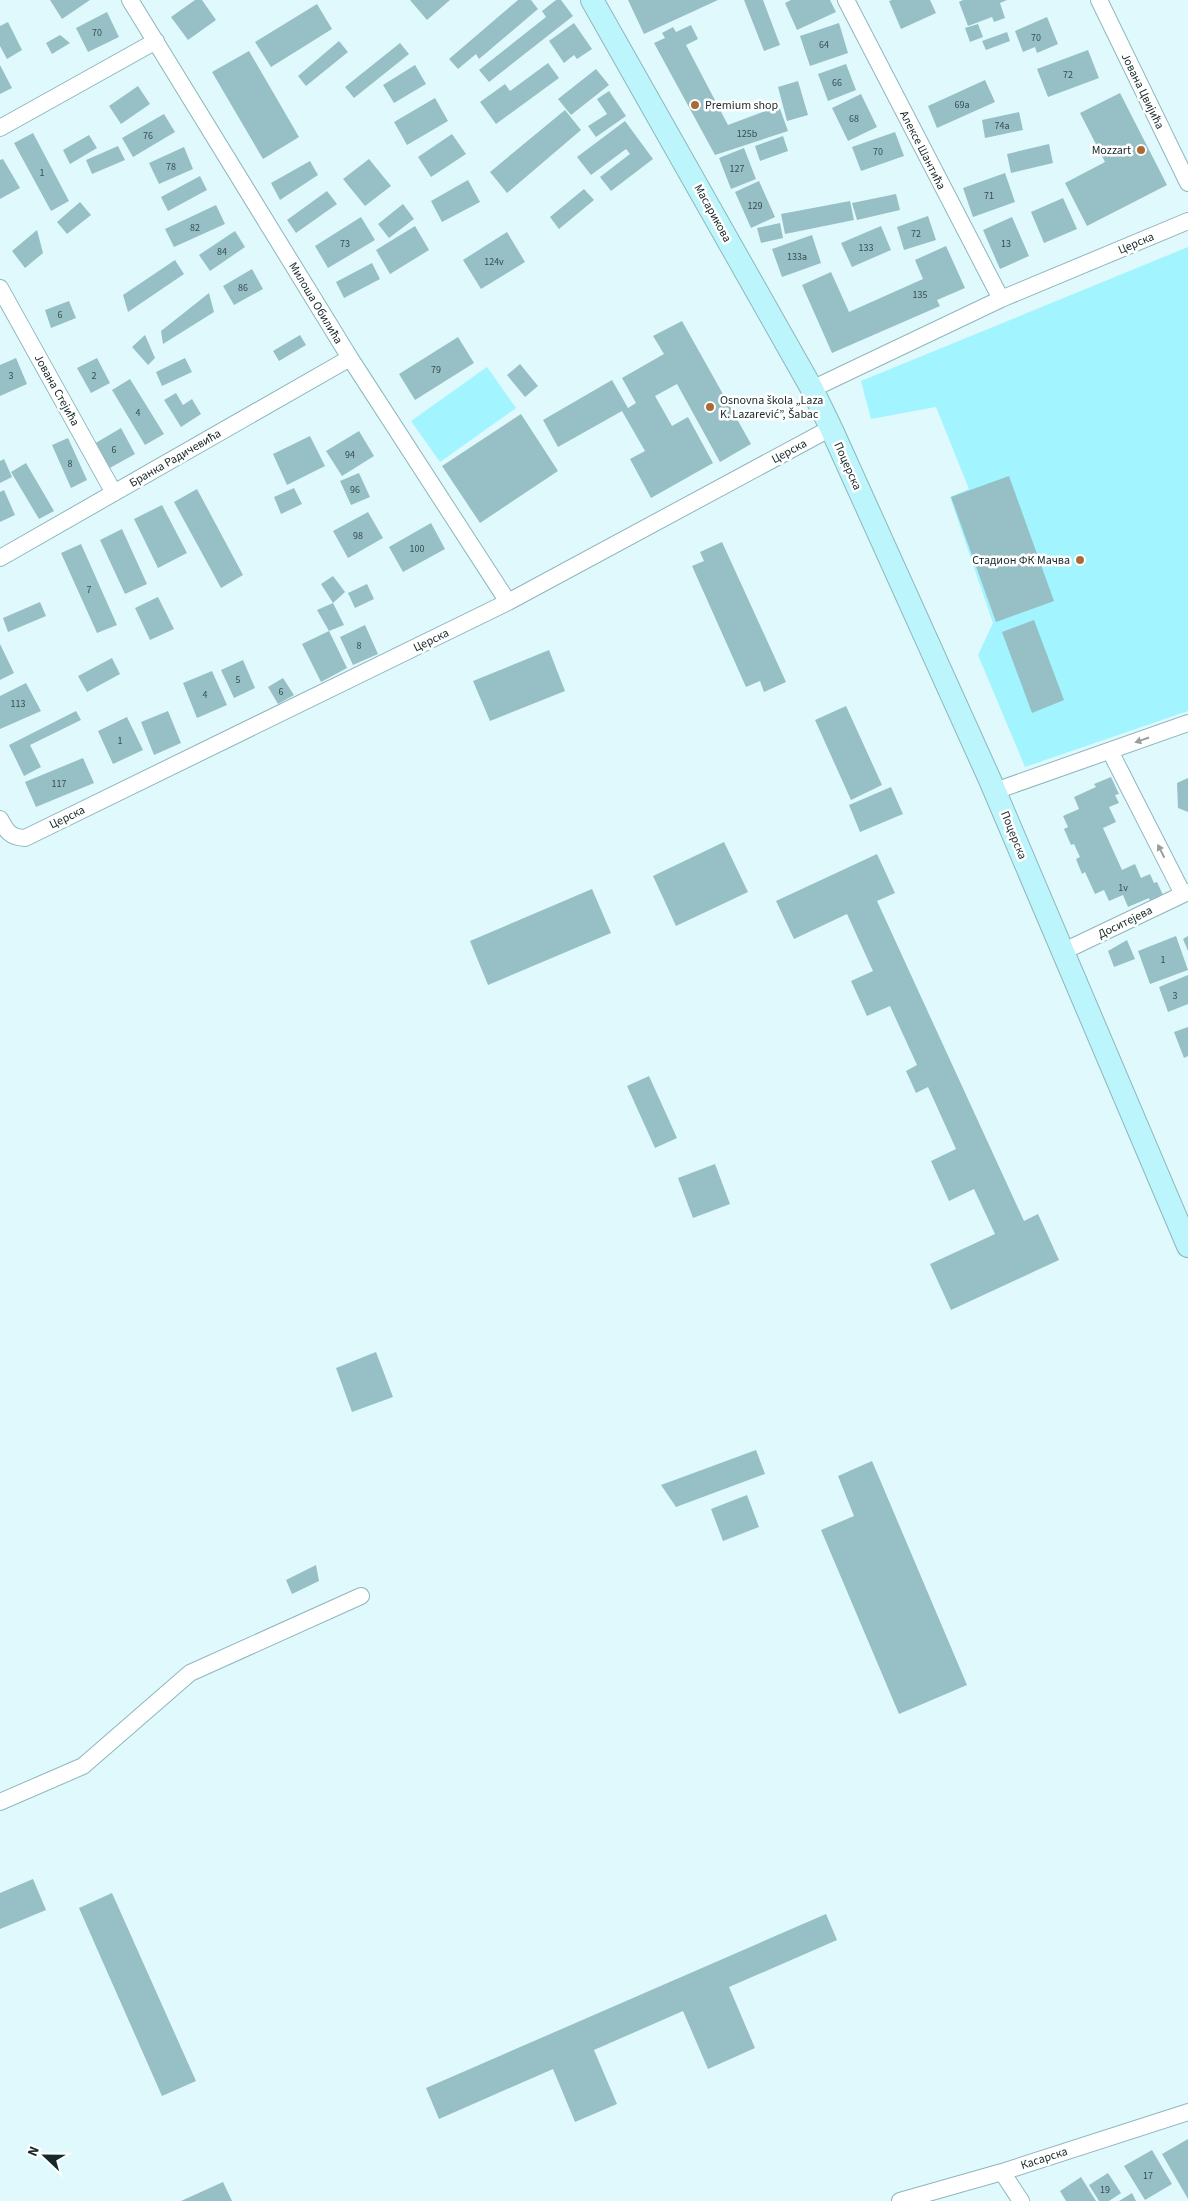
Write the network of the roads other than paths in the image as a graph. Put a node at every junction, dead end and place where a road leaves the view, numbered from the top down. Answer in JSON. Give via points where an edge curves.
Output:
{"nodes":[{"id":1,"x":130,"y":0,"type":"edge"},
{"id":2,"x":592,"y":0,"type":"edge"},
{"id":3,"x":846,"y":0,"type":"edge"},
{"id":4,"x":1099,"y":0,"type":"edge"},
{"id":5,"x":156,"y":41,"type":"junction"},
{"id":6,"x":0,"y":128,"type":"edge"},
{"id":7,"x":1188,"y":183,"type":"edge"},
{"id":8,"x":1188,"y":221,"type":"edge"},
{"id":9,"x":0,"y":288,"type":"edge"},
{"id":10,"x":1001,"y":299,"type":"junction"},
{"id":11,"x":350,"y":358,"type":"junction"},
{"id":12,"x":812,"y":389,"type":"junction"},
{"id":13,"x":831,"y":428,"type":"junction"},
{"id":14,"x":114,"y":493,"type":"junction"},
{"id":15,"x":0,"y":558,"type":"edge"},
{"id":16,"x":508,"y":602,"type":"junction"},
{"id":17,"x":1188,"y":724,"type":"edge"},
{"id":18,"x":1110,"y":751,"type":"junction"},
{"id":19,"x":995,"y":791,"type":"junction"},
{"id":20,"x":0,"y":819,"type":"edge"},
{"id":21,"x":1186,"y":893,"type":"edge"},
{"id":22,"x":1062,"y":952,"type":"junction"},
{"id":23,"x":1188,"y":1246,"type":"edge"},
{"id":24,"x":361,"y":1596,"type":"dead end"},
{"id":25,"x":0,"y":1802,"type":"edge"},
{"id":26,"x":1188,"y":2112,"type":"edge"},
{"id":27,"x":1002,"y":2172,"type":"junction"},
{"id":28,"x":900,"y":2201,"type":"edge"},
{"id":29,"x":1021,"y":2201,"type":"edge"}],
"edges":[{"from":1,"to":5,"type":"street","name":"Милоша Обилића"},
{"from":2,"to":12,"type":"main road","name":"Масарикова"},
{"from":3,"to":10,"type":"street","name":"Алексе Шантића"},
{"from":4,"to":7,"type":"street","name":"Јована Цвијића"},
{"from":5,"to":6,"type":"street"},
{"from":5,"to":11,"type":"street","name":"Милоша Обилића"},
{"from":8,"to":10,"type":"street","name":"Церска"},
{"from":9,"to":14,"type":"street","name":"Јована Стејића"},
{"from":10,"to":12,"type":"street","name":"Церска"},
{"from":11,"to":14,"type":"street","name":"Бранка Радичевића"},
{"from":11,"to":16,"type":"street","name":"Милоша Обилића"},
{"from":12,"to":13,"type":"main road","name":"Масарикова"},
{"from":13,"to":16,"type":"street","name":"Церска"},
{"from":13,"to":19,"type":"main road","name":"Поцерска"},
{"from":14,"to":15,"type":"street","name":"Бранка Радичевића"},
{"from":16,"to":20,"type":"street","name":"Церска","via":[[25,838],[8,834]]},
{"from":17,"to":18,"type":"street","one_way":true},
{"from":18,"to":19,"type":"street"},
{"from":21,"to":18,"type":"street","one_way":true},
{"from":19,"to":22,"type":"main road","name":"Поцерска"},
{"from":21,"to":22,"type":"street","name":"Доситејева"},
{"from":22,"to":23,"type":"main road","name":"Поцерска"},
{"from":24,"to":25,"type":"street","via":[[190,1673],[83,1766]]},
{"from":26,"to":27,"type":"street","name":"Касарска"},
{"from":27,"to":28,"type":"street","name":"Касарска"},
{"from":27,"to":29,"type":"street"}]}
